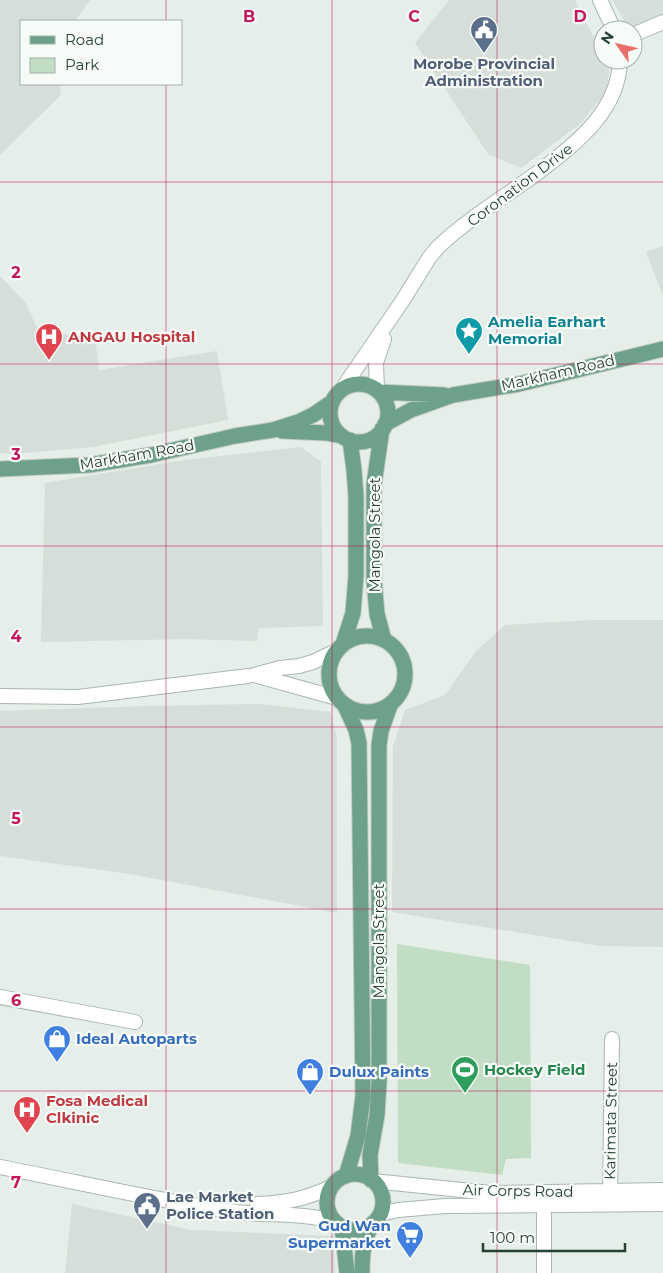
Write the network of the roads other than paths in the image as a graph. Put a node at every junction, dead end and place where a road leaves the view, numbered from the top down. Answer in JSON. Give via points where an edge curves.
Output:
{"nodes":[{"id":1,"x":600,"y":0,"type":"edge"},
{"id":2,"x":609,"y":20,"type":"edge"},
{"id":3,"x":663,"y":22,"type":"edge"},
{"id":4,"x":643,"y":31,"type":"edge"},
{"id":5,"x":619,"y":70,"type":"edge"},
{"id":6,"x":403,"y":300,"type":"junction"},
{"id":7,"x":663,"y":349,"type":"edge"},
{"id":8,"x":342,"y":390,"type":"junction"},
{"id":9,"x":378,"y":391,"type":"junction"},
{"id":10,"x":453,"y":395,"type":"junction"},
{"id":11,"x":332,"y":402,"type":"junction"},
{"id":12,"x":384,"y":427,"type":"junction"},
{"id":13,"x":273,"y":430,"type":"junction"},
{"id":14,"x":346,"y":438,"type":"junction"},
{"id":15,"x":0,"y":468,"type":"edge"},
{"id":16,"x":384,"y":640,"type":"junction"},
{"id":17,"x":341,"y":647,"type":"junction"},
{"id":18,"x":248,"y":676,"type":"dead end"},
{"id":19,"x":0,"y":696,"type":"edge"},
{"id":20,"x":341,"y":702,"type":"junction"},
{"id":21,"x":391,"y":703,"type":"junction"},
{"id":22,"x":0,"y":997,"type":"edge"},
{"id":23,"x":135,"y":1022,"type":"dead end"},
{"id":24,"x":612,"y":1039,"type":"dead end"},
{"id":25,"x":0,"y":1168,"type":"edge"},
{"id":26,"x":346,"y":1176,"type":"junction"},
{"id":27,"x":372,"y":1181,"type":"junction"},
{"id":28,"x":332,"y":1186,"type":"junction"},
{"id":29,"x":663,"y":1190,"type":"edge"},
{"id":30,"x":610,"y":1197,"type":"junction"},
{"id":31,"x":544,"y":1198,"type":"junction"},
{"id":32,"x":663,"y":1204,"type":"edge"},
{"id":33,"x":211,"y":1207,"type":"junction"},
{"id":34,"x":377,"y":1218,"type":"junction"},
{"id":35,"x":338,"y":1225,"type":"junction"},
{"id":36,"x":347,"y":1273,"type":"edge"},
{"id":37,"x":362,"y":1273,"type":"edge"},
{"id":38,"x":544,"y":1273,"type":"edge"}],
"edges":[{"from":1,"to":2,"type":"street"},
{"from":3,"to":4,"type":"street"},
{"from":5,"to":6,"type":"street","name":"Coronation Drive","via":[[613,93],[592,127],[562,154],[445,240],[429,258]]},
{"from":6,"to":8,"type":"street","name":"Coronation Drive"},
{"from":6,"to":9,"type":"street","name":"Coronation Drive","via":[[377,357]]},
{"from":7,"to":10,"type":"main road","name":"Markham Road","via":[[519,384]]},
{"from":8,"to":9,"type":"main road","via":[[360,384]]},
{"from":8,"to":11,"type":"main road"},
{"from":9,"to":10,"type":"main road","name":"Markham Road"},
{"from":9,"to":12,"type":"main road","via":[[387,407]]},
{"from":10,"to":12,"type":"main road","name":"Markham Road","via":[[411,410]]},
{"from":11,"to":13,"type":"main road","name":"Markham Road","via":[[305,419]]},
{"from":11,"to":14,"type":"main road","via":[[332,424]]},
{"from":12,"to":14,"type":"main road","via":[[378,435],[364,441]]},
{"from":12,"to":16,"type":"main road","name":"Mangola Street","via":[[374,484],[376,614]]},
{"from":13,"to":14,"type":"main road","name":"Markham Road","via":[[326,433]]},
{"from":13,"to":15,"type":"main road","name":"Markham Road","via":[[89,465]]},
{"from":14,"to":17,"type":"main road","name":"Mangola Street","via":[[356,496],[356,576],[353,613]]},
{"from":16,"to":17,"type":"main road","via":[[363,636]]},
{"from":16,"to":21,"type":"main road","via":[[398,652],[405,671],[401,692]]},
{"from":17,"to":20,"type":"main road","via":[[332,658],[329,679]]},
{"from":17,"to":20,"type":"street","via":[[314,662],[254,675]]},
{"from":18,"to":19,"type":"street","via":[[78,697]]},
{"from":20,"to":21,"type":"main road","via":[[354,711],[364,712],[383,709]]},
{"from":20,"to":26,"type":"main road","name":"Mangola Street","via":[[359,743],[363,1096],[358,1136]]},
{"from":21,"to":27,"type":"main road","name":"Mangola Street","via":[[379,745],[379,1083],[370,1155]]},
{"from":22,"to":23,"type":"street"},
{"from":24,"to":30,"type":"street","name":"Karimata Street"},
{"from":25,"to":33,"type":"street"},
{"from":26,"to":27,"type":"main road","via":[[354,1174]]},
{"from":26,"to":28,"type":"main road"},
{"from":27,"to":31,"type":"street","name":"Air Corps Road"},
{"from":27,"to":34,"type":"main road","via":[[378,1187],[382,1200]]},
{"from":28,"to":33,"type":"street","via":[[286,1202]]},
{"from":28,"to":35,"type":"main road","via":[[327,1208]]},
{"from":29,"to":30,"type":"street","name":"Air Corps Road"},
{"from":30,"to":31,"type":"street","name":"Air Corps Road"},
{"from":30,"to":32,"type":"street","name":"Air Corps Road"},
{"from":31,"to":34,"type":"street","name":"Air Corps Road","via":[[398,1210]]},
{"from":31,"to":38,"type":"street"},
{"from":33,"to":35,"type":"street","via":[[238,1212],[311,1216]]},
{"from":34,"to":35,"type":"main road","via":[[358,1230]]},
{"from":34,"to":37,"type":"main road","via":[[362,1248]]},
{"from":35,"to":36,"type":"main road"}]}
